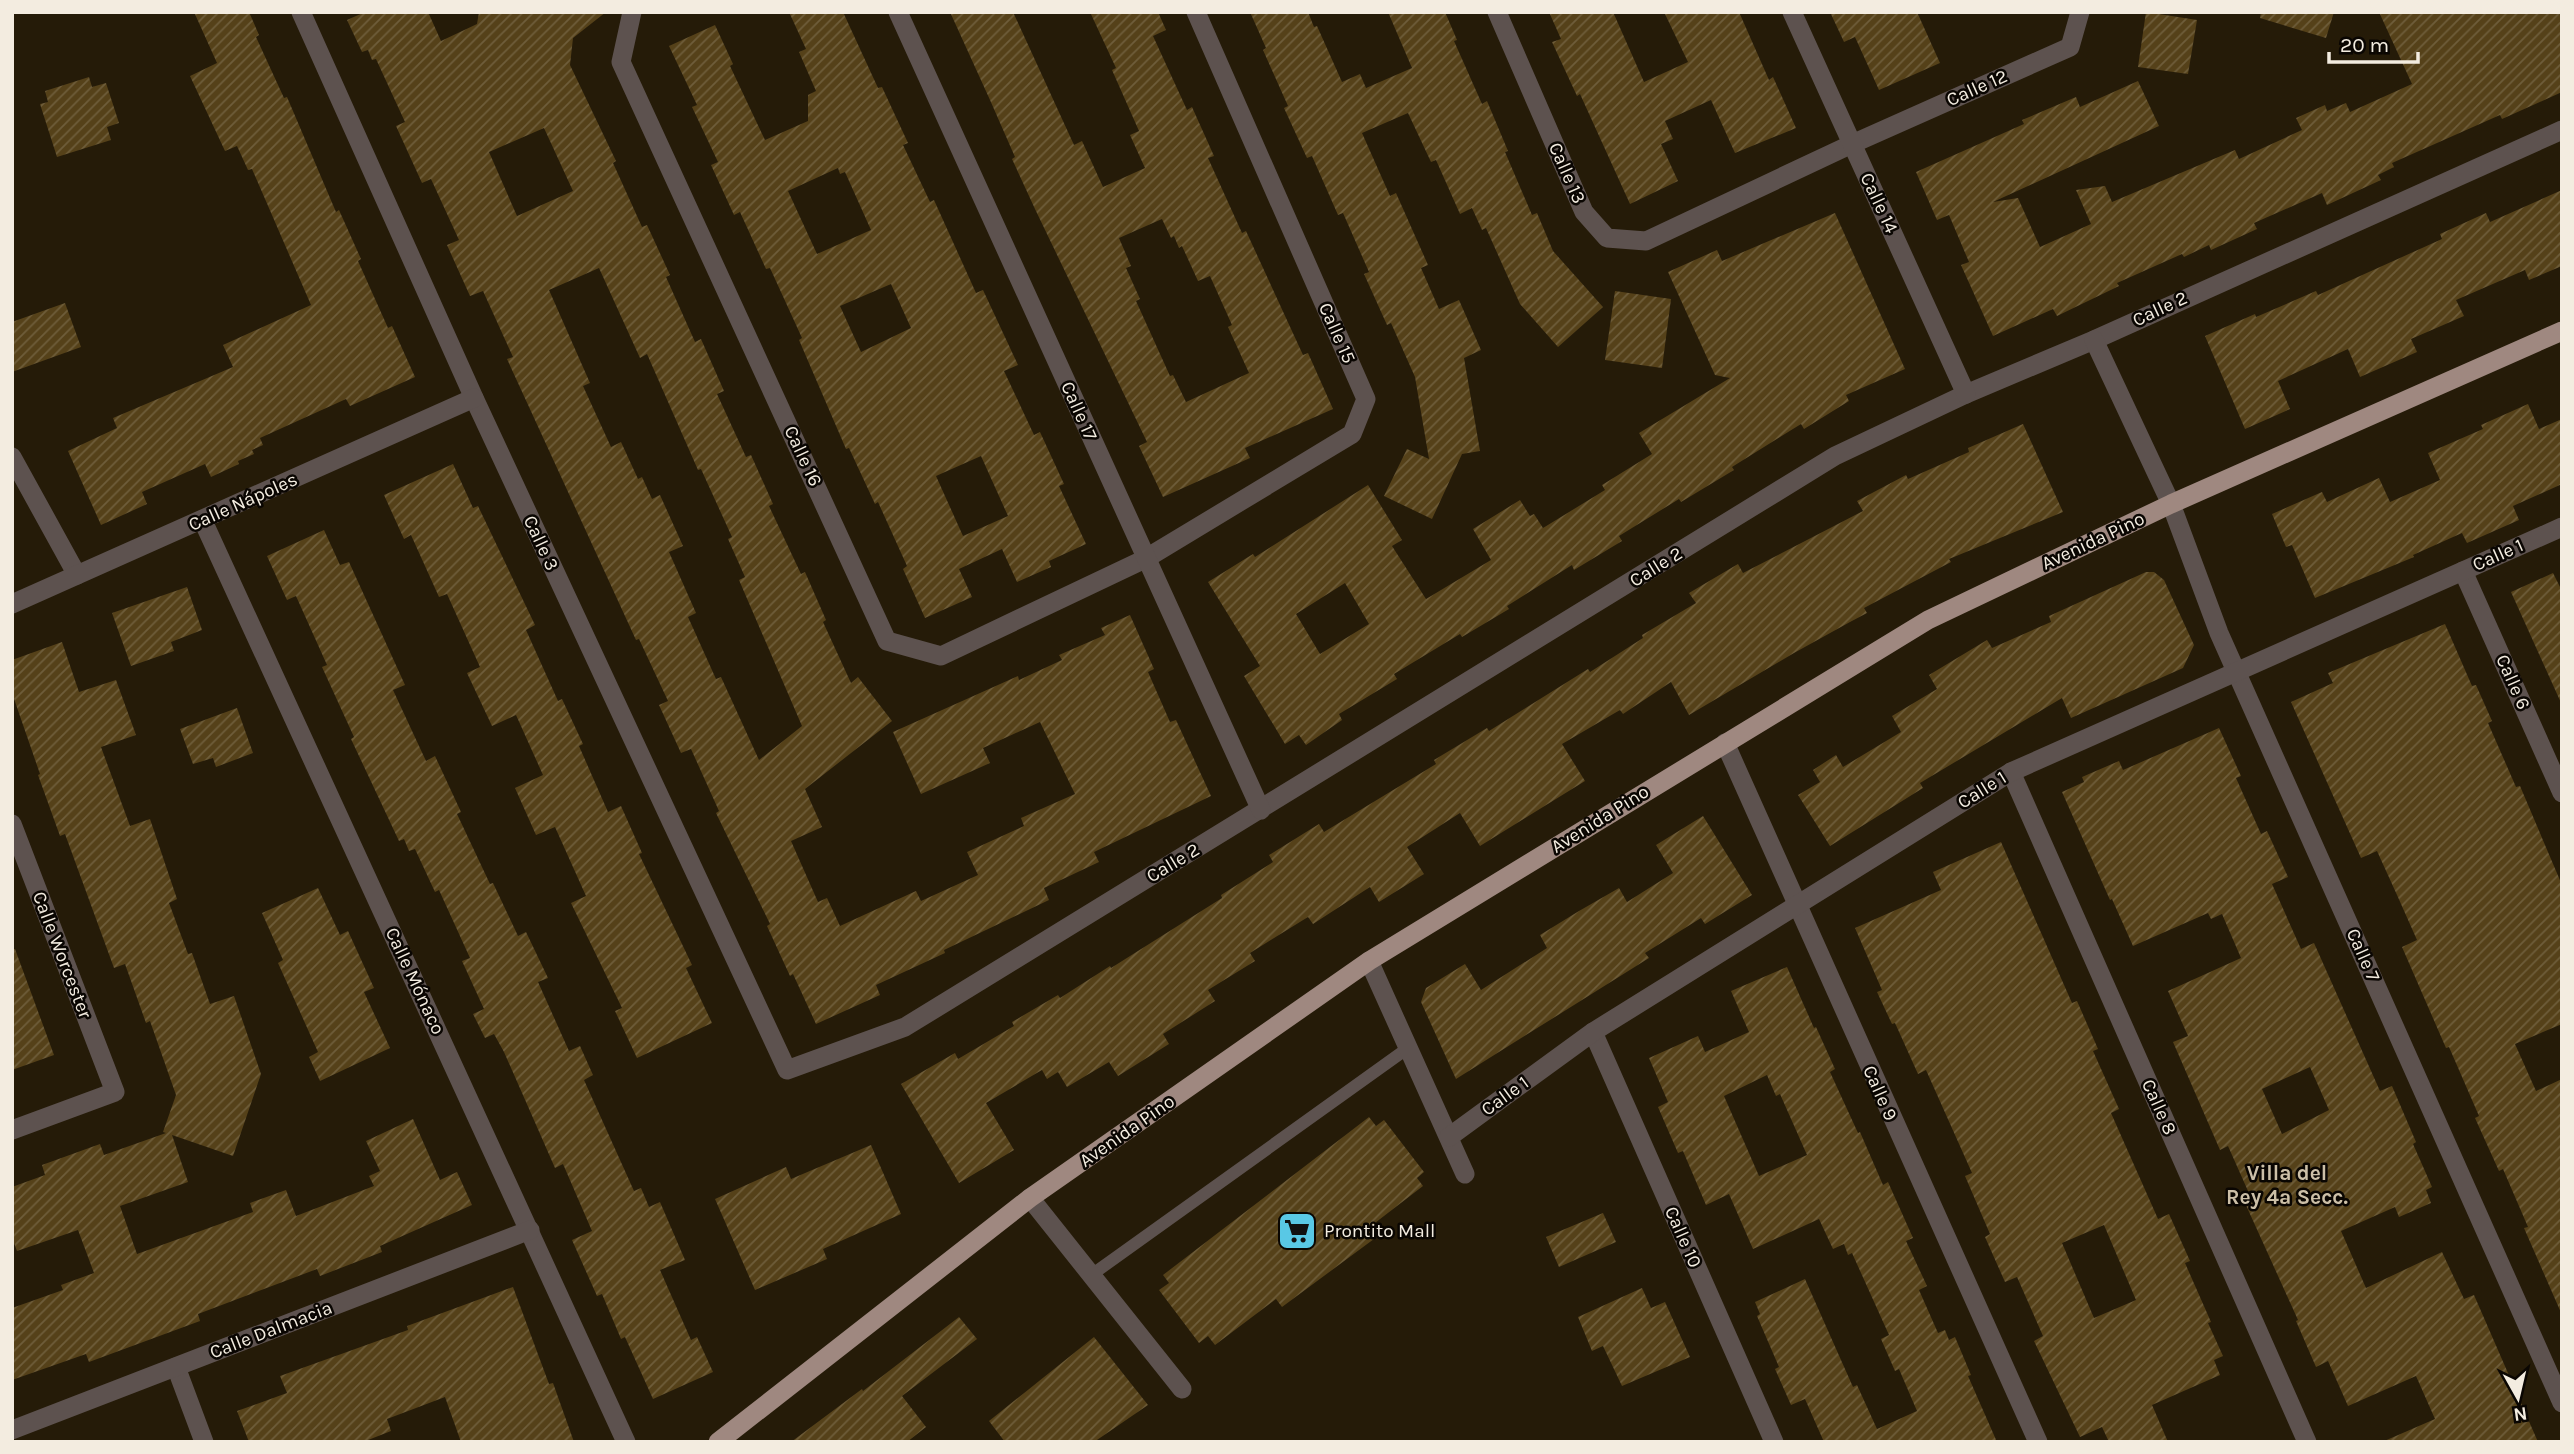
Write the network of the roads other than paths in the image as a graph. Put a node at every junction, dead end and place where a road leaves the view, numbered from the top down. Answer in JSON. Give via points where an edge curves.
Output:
{"nodes":[{"id":1,"x":300,"y":12,"type":"edge"},
{"id":2,"x":632,"y":12,"type":"edge"},
{"id":3,"x":898,"y":12,"type":"edge"},
{"id":4,"x":1196,"y":12,"type":"edge"},
{"id":5,"x":1497,"y":12,"type":"edge"},
{"id":6,"x":1792,"y":12,"type":"edge"},
{"id":7,"x":2080,"y":12,"type":"edge"},
{"id":8,"x":2562,"y":130,"type":"edge"},
{"id":9,"x":1852,"y":144,"type":"junction"},
{"id":10,"x":2562,"y":331,"type":"edge"},
{"id":11,"x":2094,"y":340,"type":"junction"},
{"id":12,"x":1966,"y":394,"type":"junction"},
{"id":13,"x":474,"y":398,"type":"junction"},
{"id":14,"x":12,"y":457,"type":"edge"},
{"id":15,"x":2171,"y":504,"type":"junction"},
{"id":16,"x":203,"y":521,"type":"junction"},
{"id":17,"x":2562,"y":527,"type":"edge"},
{"id":18,"x":1145,"y":559,"type":"junction"},
{"id":19,"x":2463,"y":571,"type":"junction"},
{"id":20,"x":77,"y":575,"type":"junction"},
{"id":21,"x":12,"y":604,"type":"edge"},
{"id":22,"x":2237,"y":670,"type":"junction"},
{"id":23,"x":1725,"y":743,"type":"junction"},
{"id":24,"x":2011,"y":772,"type":"junction"},
{"id":25,"x":2562,"y":793,"type":"edge"},
{"id":26,"x":1261,"y":810,"type":"junction"},
{"id":27,"x":13,"y":828,"type":"edge"},
{"id":28,"x":1796,"y":906,"type":"junction"},
{"id":29,"x":1369,"y":961,"type":"junction"},
{"id":30,"x":1593,"y":1032,"type":"junction"},
{"id":31,"x":1408,"y":1048,"type":"junction"},
{"id":32,"x":787,"y":1070,"type":"joint"},
{"id":33,"x":12,"y":1130,"type":"edge"},
{"id":34,"x":1448,"y":1137,"type":"junction"},
{"id":35,"x":1465,"y":1174,"type":"dead end"},
{"id":36,"x":1030,"y":1198,"type":"junction"},
{"id":37,"x":530,"y":1230,"type":"junction"},
{"id":38,"x":1090,"y":1276,"type":"junction"},
{"id":39,"x":176,"y":1367,"type":"junction"},
{"id":40,"x":1182,"y":1389,"type":"dead end"},
{"id":41,"x":2562,"y":1404,"type":"edge"},
{"id":42,"x":12,"y":1430,"type":"edge"},
{"id":43,"x":204,"y":1442,"type":"edge"},
{"id":44,"x":626,"y":1442,"type":"edge"},
{"id":45,"x":718,"y":1442,"type":"edge"},
{"id":46,"x":1774,"y":1442,"type":"edge"},
{"id":47,"x":2038,"y":1442,"type":"edge"},
{"id":48,"x":2306,"y":1442,"type":"edge"}],
"edges":[{"from":1,"to":13,"type":"street","name":"Calle 3"},
{"from":2,"to":18,"type":"street","name":"Calle 16","via":[[621,62],[887,641],[941,656]]},
{"from":3,"to":18,"type":"street","name":"Calle 17"},
{"from":4,"to":18,"type":"street","name":"Calle 15","via":[[1366,399],[1352,434]]},
{"from":5,"to":9,"type":"street","name":"Calle 13","via":[[1584,212],[1607,238],[1646,241]]},
{"from":6,"to":9,"type":"street","name":"Calle 14"},
{"from":7,"to":9,"type":"street","name":"Calle 12","via":[[2070,47]]},
{"from":8,"to":11,"type":"street","name":"Calle 2"},
{"from":9,"to":12,"type":"street","name":"Calle 14"},
{"from":10,"to":15,"type":"main road","name":"Avenida Pino"},
{"from":11,"to":12,"type":"street","name":"Calle 2"},
{"from":11,"to":15,"type":"street","name":"Calle 7"},
{"from":12,"to":26,"type":"street","name":"Calle 2","via":[[1835,456]]},
{"from":13,"to":16,"type":"street","name":"Calle Nápoles"},
{"from":13,"to":32,"type":"street","name":"Calle 3"},
{"from":14,"to":20,"type":"street"},
{"from":15,"to":22,"type":"street","name":"Calle 7"},
{"from":15,"to":23,"type":"main road","name":"Avenida Pino","via":[[1928,620]]},
{"from":16,"to":20,"type":"street","name":"Calle Nápoles"},
{"from":16,"to":37,"type":"street","name":"Calle Mónaco"},
{"from":17,"to":19,"type":"street","name":"Calle 1"},
{"from":18,"to":26,"type":"street","name":"Calle 17"},
{"from":19,"to":22,"type":"street","name":"Calle 1"},
{"from":19,"to":25,"type":"street","name":"Calle 6"},
{"from":20,"to":21,"type":"street","name":"Calle Nápoles"},
{"from":22,"to":24,"type":"street","name":"Calle 1"},
{"from":22,"to":41,"type":"street","name":"Calle 7"},
{"from":23,"to":28,"type":"street","name":"Calle 9"},
{"from":23,"to":29,"type":"main road","name":"Avenida Pino"},
{"from":24,"to":28,"type":"street","name":"Calle 1"},
{"from":24,"to":48,"type":"street","name":"Calle 8"},
{"from":26,"to":32,"type":"street","name":"Calle 2","via":[[905,1027]]},
{"from":27,"to":33,"type":"street","name":"Calle Worcester","via":[[114,1092]]},
{"from":28,"to":30,"type":"street","name":"Calle 1"},
{"from":28,"to":47,"type":"street","name":"Calle 9"},
{"from":29,"to":31,"type":"street"},
{"from":29,"to":36,"type":"main road","name":"Avenida Pino"},
{"from":30,"to":34,"type":"street","name":"Calle 1"},
{"from":30,"to":46,"type":"street","name":"Calle 10"},
{"from":31,"to":34,"type":"street"},
{"from":31,"to":38,"type":"lane"},
{"from":34,"to":35,"type":"street"},
{"from":36,"to":38,"type":"street"},
{"from":36,"to":45,"type":"main road","name":"Avenida Pino"},
{"from":37,"to":39,"type":"street","name":"Calle Dalmacia"},
{"from":37,"to":44,"type":"street","name":"Calle Mónaco"},
{"from":38,"to":40,"type":"street"},
{"from":39,"to":42,"type":"street","name":"Calle Dalmacia"},
{"from":39,"to":43,"type":"street"}]}
